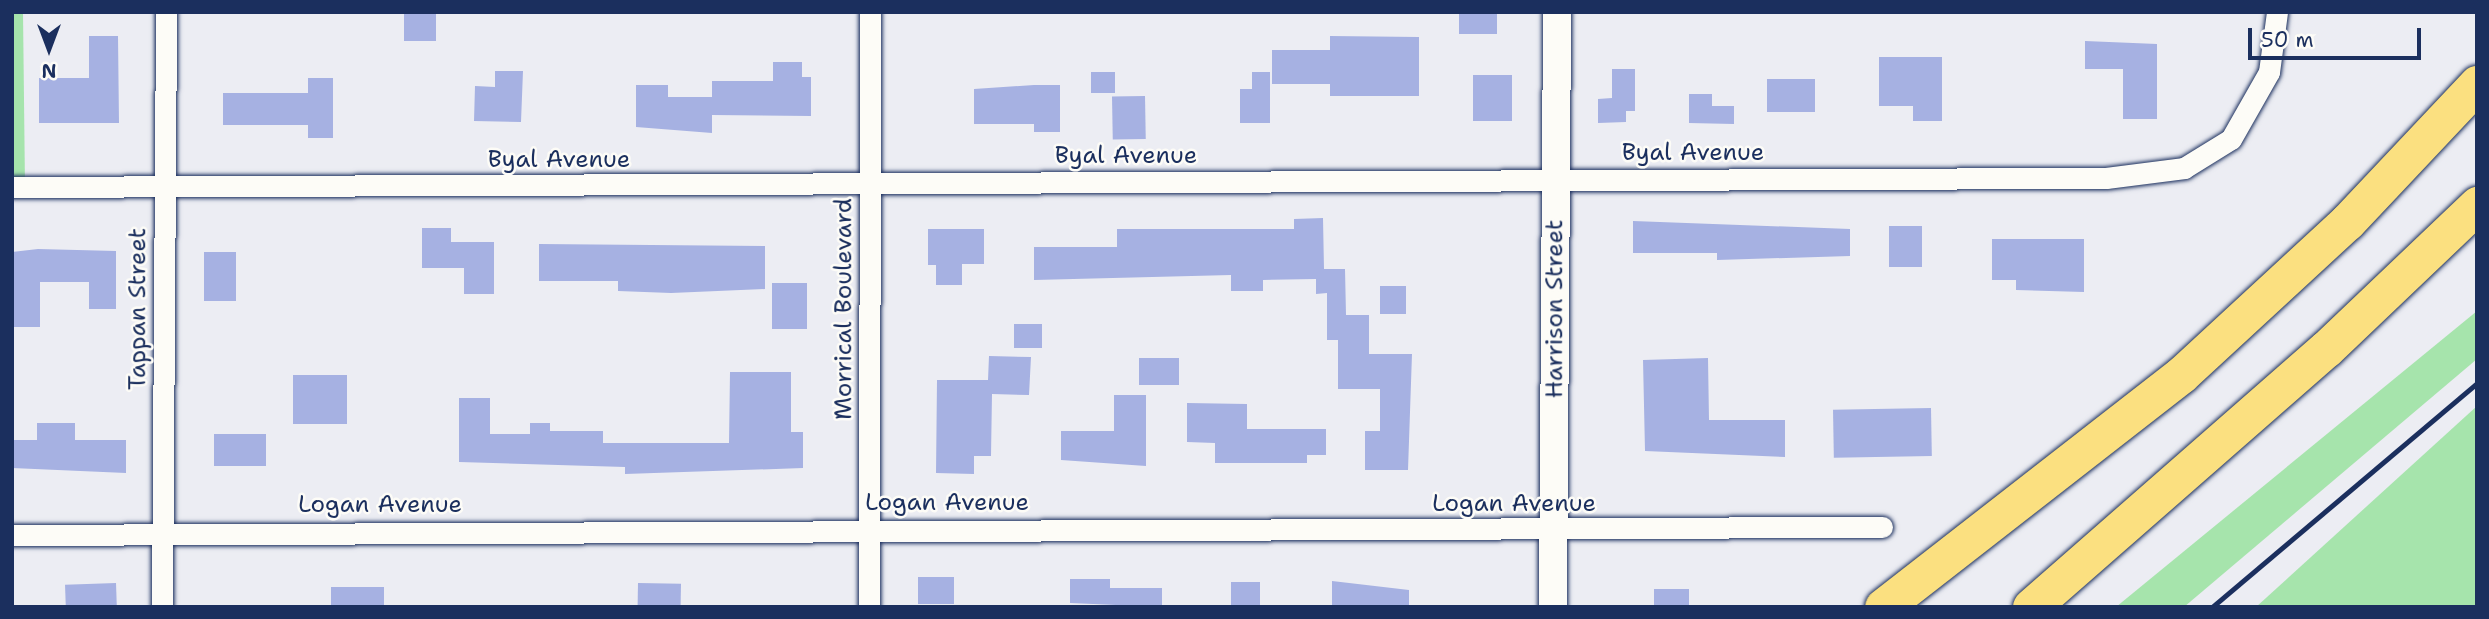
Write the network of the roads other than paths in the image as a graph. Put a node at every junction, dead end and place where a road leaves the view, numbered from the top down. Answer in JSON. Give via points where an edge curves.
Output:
{"nodes":[{"id":1,"x":166,"y":12,"type":"edge"},
{"id":2,"x":870,"y":12,"type":"edge"},
{"id":3,"x":1557,"y":12,"type":"edge"},
{"id":4,"x":2277,"y":12,"type":"edge"},
{"id":5,"x":2477,"y":84,"type":"edge"},
{"id":6,"x":1556,"y":180,"type":"junction"},
{"id":7,"x":871,"y":184,"type":"junction"},
{"id":8,"x":12,"y":187,"type":"edge"},
{"id":9,"x":165,"y":188,"type":"junction"},
{"id":10,"x":2477,"y":205,"type":"edge"},
{"id":11,"x":1882,"y":527,"type":"dead end"},
{"id":12,"x":869,"y":529,"type":"junction"},
{"id":13,"x":1553,"y":530,"type":"junction"},
{"id":14,"x":163,"y":533,"type":"junction"},
{"id":15,"x":12,"y":535,"type":"edge"},
{"id":16,"x":162,"y":607,"type":"edge"},
{"id":17,"x":869,"y":607,"type":"edge"},
{"id":18,"x":1553,"y":607,"type":"edge"},
{"id":19,"x":1883,"y":607,"type":"edge"},
{"id":20,"x":2031,"y":607,"type":"edge"}],
"edges":[{"from":1,"to":9,"type":"street","name":"Tappan Street"},
{"from":2,"to":7,"type":"street","name":"Morrical Boulevard"},
{"from":3,"to":6,"type":"street","name":"Harrison Street"},
{"from":4,"to":6,"type":"street","name":"Byal Avenue","via":[[2269,72],[2231,139],[2183,167],[2106,177]]},
{"from":5,"to":19,"type":"highway","via":[[2347,222],[2181,375]]},
{"from":6,"to":7,"type":"street","name":"Byal Avenue"},
{"from":6,"to":13,"type":"street","name":"Harrison Street"},
{"from":7,"to":9,"type":"street","name":"Byal Avenue"},
{"from":7,"to":12,"type":"street","name":"Morrical Boulevard"},
{"from":8,"to":9,"type":"street","name":"Byal Avenue"},
{"from":9,"to":14,"type":"street","name":"Tappan Street"},
{"from":10,"to":20,"type":"highway","via":[[2326,349]]},
{"from":11,"to":13,"type":"street","name":"Logan Avenue"},
{"from":12,"to":13,"type":"street","name":"Logan Avenue"},
{"from":12,"to":14,"type":"street","name":"Logan Avenue"},
{"from":12,"to":17,"type":"street","name":"Morrical Boulevard"},
{"from":13,"to":18,"type":"street","name":"Harrison Street"},
{"from":14,"to":15,"type":"street","name":"Logan Avenue"},
{"from":14,"to":16,"type":"street","name":"Tappan Street"}]}
